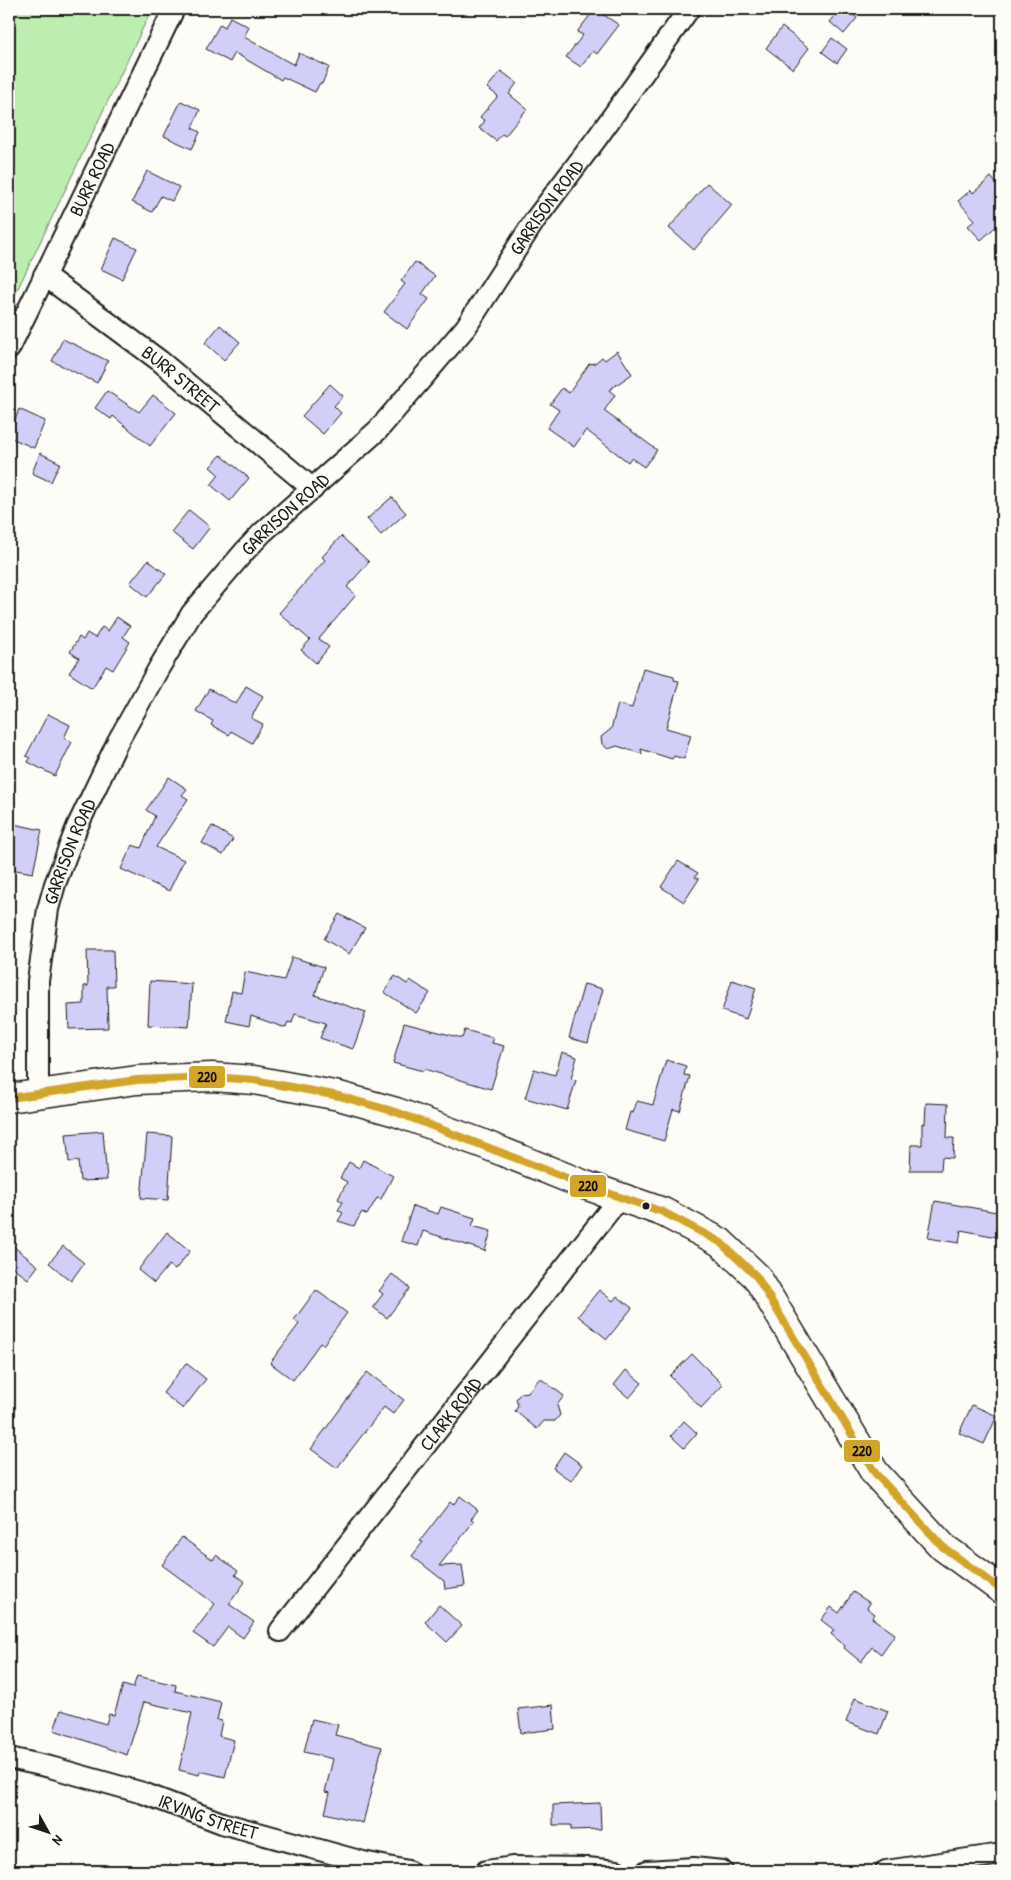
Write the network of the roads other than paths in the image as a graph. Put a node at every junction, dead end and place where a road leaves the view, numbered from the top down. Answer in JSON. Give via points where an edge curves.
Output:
{"nodes":[{"id":1,"x":174,"y":9,"type":"edge"},
{"id":2,"x":689,"y":9,"type":"edge"},
{"id":3,"x":44,"y":275,"type":"junction"},
{"id":4,"x":9,"y":349,"type":"edge"},
{"id":5,"x":313,"y":489,"type":"junction"},
{"id":6,"x":38,"y":1092,"type":"junction"},
{"id":7,"x":9,"y":1098,"type":"edge"},
{"id":8,"x":620,"y":1197,"type":"junction"},
{"id":9,"x":1002,"y":1590,"type":"edge"},
{"id":10,"x":280,"y":1631,"type":"dead end"},
{"id":11,"x":9,"y":1758,"type":"edge"},
{"id":12,"x":1002,"y":1854,"type":"edge"},
{"id":13,"x":408,"y":1871,"type":"edge"},
{"id":14,"x":486,"y":1871,"type":"edge"},
{"id":15,"x":618,"y":1871,"type":"edge"},
{"id":16,"x":647,"y":1871,"type":"edge"},
{"id":17,"x":722,"y":1871,"type":"edge"},
{"id":18,"x":886,"y":1871,"type":"edge"}],
"edges":[{"from":1,"to":3,"type":"street","name":"BURR ROAD"},
{"from":2,"to":5,"type":"street","name":"GARRISON ROAD","via":[[535,220],[466,327],[378,430]]},
{"from":3,"to":4,"type":"street","name":"BURR ROAD"},
{"from":3,"to":5,"type":"street","name":"BURR STREET","via":[[160,361]]},
{"from":5,"to":6,"type":"street","name":"GARRISON ROAD","via":[[262,533],[192,613],[118,740],[77,827],[48,909],[38,981]]},
{"from":6,"to":7,"type":"main road"},
{"from":6,"to":8,"type":"main road","via":[[137,1080],[212,1077],[254,1080],[339,1096],[396,1112]]},
{"from":8,"to":9,"type":"main road","via":[[663,1212],[720,1242],[757,1277],[875,1473],[943,1548]]},
{"from":8,"to":10,"type":"street","name":"CLARK ROAD"},
{"from":11,"to":13,"type":"street","name":"IRVING STREET","via":[[144,1793],[222,1823],[363,1862]]},
{"from":12,"to":18,"type":"street"},
{"from":14,"to":15,"type":"street","via":[[513,1867]]},
{"from":16,"to":17,"type":"street","via":[[694,1868]]}]}
